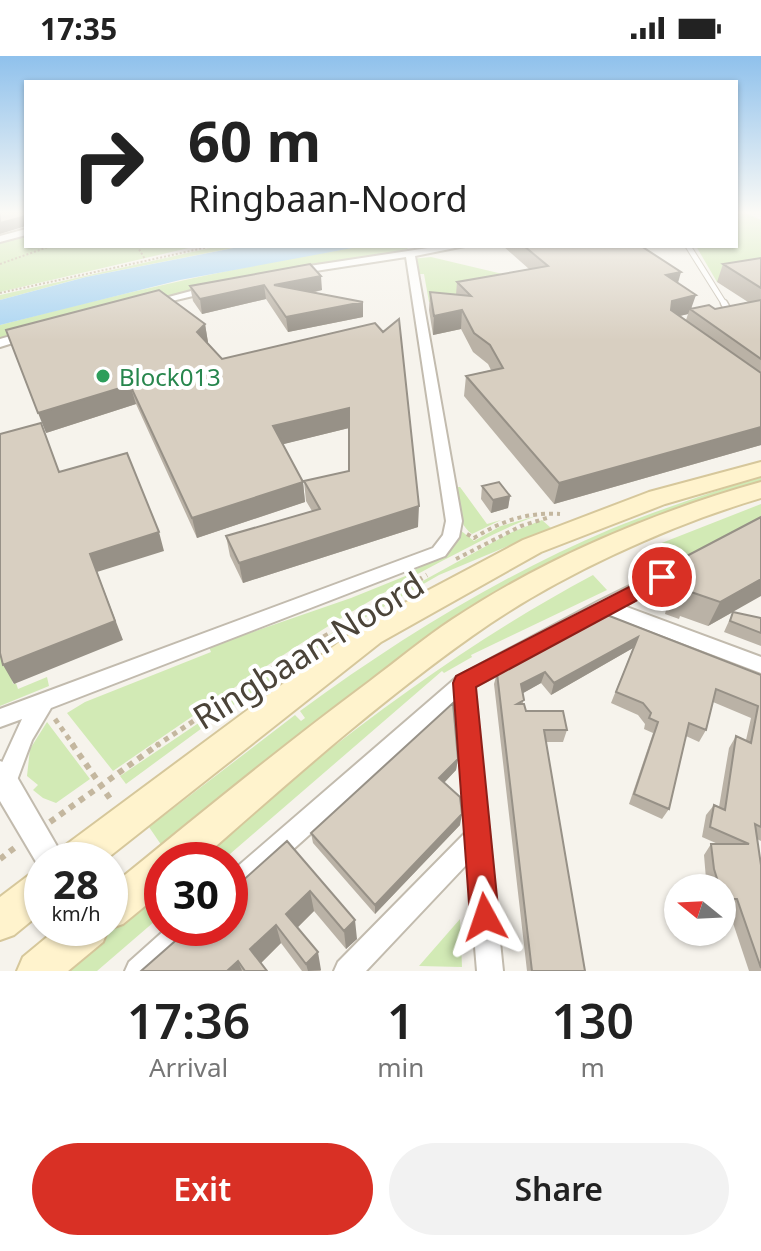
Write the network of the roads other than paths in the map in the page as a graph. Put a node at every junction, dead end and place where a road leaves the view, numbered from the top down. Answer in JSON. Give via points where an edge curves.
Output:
{"nodes":[{"id":1,"x":400,"y":255,"type":"edge"},
{"id":2,"x":410,"y":255,"type":"edge"},
{"id":3,"x":693,"y":255,"type":"edge"},
{"id":4,"x":287,"y":273,"type":"edge"},
{"id":5,"x":219,"y":287,"type":"edge"},
{"id":6,"x":145,"y":304,"type":"edge"},
{"id":7,"x":714,"y":315,"type":"edge"},
{"id":8,"x":41,"y":331,"type":"edge"},
{"id":9,"x":0,"y":343,"type":"edge"},
{"id":10,"x":761,"y":469,"type":"edge"},
{"id":11,"x":761,"y":490,"type":"edge"},
{"id":12,"x":662,"y":577,"type":"edge"},
{"id":13,"x":605,"y":606,"type":"junction"},
{"id":14,"x":761,"y":665,"type":"edge"},
{"id":15,"x":464,"y":683,"type":"junction"},
{"id":16,"x":44,"y":701,"type":"junction"},
{"id":17,"x":0,"y":718,"type":"edge"},
{"id":18,"x":3,"y":778,"type":"edge"},
{"id":19,"x":478,"y":836,"type":"junction"},
{"id":20,"x":39,"y":842,"type":"edge"},
{"id":21,"x":98,"y":842,"type":"edge"},
{"id":22,"x":193,"y":842,"type":"edge"},
{"id":23,"x":248,"y":873,"type":"edge"},
{"id":24,"x":144,"y":883,"type":"edge"},
{"id":25,"x":128,"y":896,"type":"edge"},
{"id":26,"x":24,"y":902,"type":"edge"},
{"id":27,"x":0,"y":921,"type":"edge"},
{"id":28,"x":67,"y":946,"type":"edge"},
{"id":29,"x":166,"y":946,"type":"edge"},
{"id":30,"x":37,"y":971,"type":"edge"},
{"id":31,"x":138,"y":971,"type":"edge"},
{"id":32,"x":347,"y":971,"type":"edge"},
{"id":33,"x":490,"y":971,"type":"edge"}],
"edges":[{"from":1,"to":4,"type":"street"},
{"from":2,"to":16,"type":"street","name":"Ringbaan-Noord","via":[[452,529],[439,552]]},
{"from":3,"to":7,"type":"lane","via":[[729,312]]},
{"from":5,"to":6,"type":"street"},
{"from":8,"to":9,"type":"street"},
{"from":10,"to":21,"type":"main road","name":"Ringbaan-Noord","via":[[526,536],[371,634]]},
{"from":11,"to":22,"type":"main road","via":[[702,507],[564,568],[463,627]]},
{"from":12,"to":13,"type":"street"},
{"from":13,"to":14,"type":"street"},
{"from":13,"to":15,"type":"street"},
{"from":15,"to":19,"type":"street"},
{"from":15,"to":23,"type":"street"},
{"from":16,"to":17,"type":"street","name":"Ringbaan-Noord"},
{"from":16,"to":18,"type":"street"},
{"from":18,"to":20,"type":"street"},
{"from":19,"to":32,"type":"street"},
{"from":19,"to":33,"type":"street"},
{"from":24,"to":25,"type":"main road"},
{"from":26,"to":27,"type":"main road"},
{"from":28,"to":30,"type":"main road"},
{"from":29,"to":31,"type":"street"}]}
